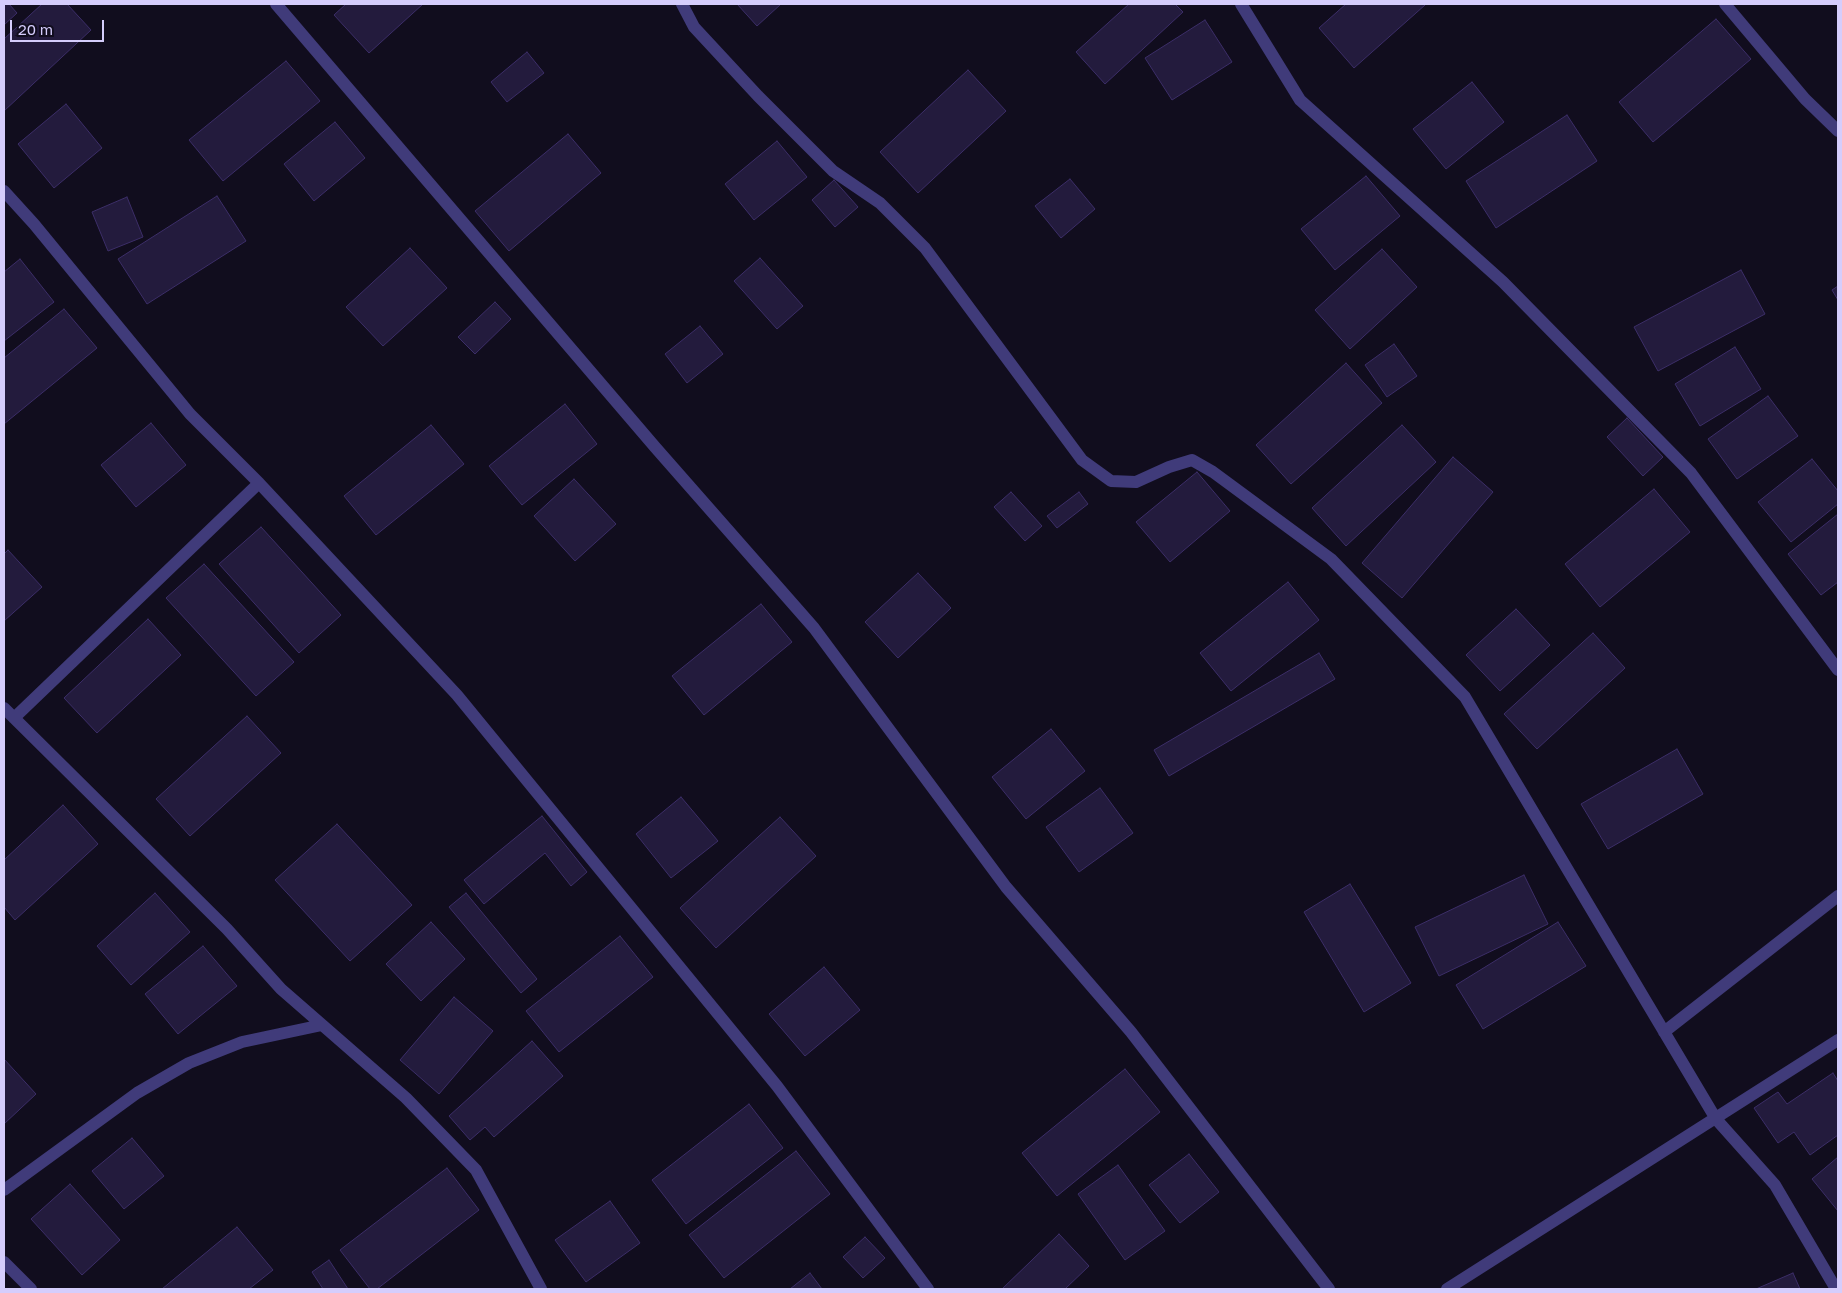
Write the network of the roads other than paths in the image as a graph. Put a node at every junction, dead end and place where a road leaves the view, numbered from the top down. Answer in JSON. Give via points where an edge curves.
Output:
{"nodes":[{"id":1,"x":276,"y":4,"type":"edge"},
{"id":2,"x":682,"y":4,"type":"edge"},
{"id":3,"x":1241,"y":4,"type":"edge"},
{"id":4,"x":1725,"y":4,"type":"edge"},
{"id":5,"x":1838,"y":131,"type":"edge"},
{"id":6,"x":4,"y":190,"type":"edge"},
{"id":7,"x":259,"y":483,"type":"junction"},
{"id":8,"x":1838,"y":670,"type":"edge"},
{"id":9,"x":4,"y":708,"type":"edge"},
{"id":10,"x":14,"y":718,"type":"junction"},
{"id":11,"x":1838,"y":896,"type":"edge"},
{"id":12,"x":322,"y":1024,"type":"junction"},
{"id":13,"x":1664,"y":1032,"type":"junction"},
{"id":14,"x":1838,"y":1040,"type":"edge"},
{"id":15,"x":1716,"y":1118,"type":"junction"},
{"id":16,"x":4,"y":1190,"type":"edge"},
{"id":17,"x":4,"y":1262,"type":"edge"},
{"id":18,"x":31,"y":1289,"type":"edge"},
{"id":19,"x":541,"y":1289,"type":"edge"},
{"id":20,"x":928,"y":1289,"type":"edge"},
{"id":21,"x":1329,"y":1289,"type":"edge"},
{"id":22,"x":1447,"y":1289,"type":"edge"},
{"id":23,"x":1836,"y":1289,"type":"edge"}],
"edges":[{"from":1,"to":21,"type":"street","via":[[814,628],[1006,887],[1131,1032]]},
{"from":2,"to":13,"type":"street","via":[[694,27],[771,110],[833,171],[880,203],[925,248],[1082,460],[1111,481],[1136,482],[1192,460],[1213,472],[1331,559],[1464,697]]},
{"from":3,"to":8,"type":"street","via":[[1300,100],[1503,282],[1691,473]]},
{"from":4,"to":5,"type":"street","via":[[1805,99]]},
{"from":6,"to":7,"type":"street","via":[[190,414]]},
{"from":7,"to":10,"type":"street"},
{"from":7,"to":20,"type":"street","via":[[457,695],[777,1086]]},
{"from":9,"to":10,"type":"street"},
{"from":10,"to":12,"type":"street","via":[[227,929],[282,989]]},
{"from":11,"to":13,"type":"street"},
{"from":12,"to":16,"type":"street","via":[[242,1042],[189,1062],[137,1093]]},
{"from":12,"to":19,"type":"street","via":[[406,1098],[476,1170]]},
{"from":13,"to":15,"type":"street"},
{"from":14,"to":15,"type":"street"},
{"from":15,"to":22,"type":"street"},
{"from":15,"to":23,"type":"street","via":[[1775,1185]]},
{"from":17,"to":18,"type":"street"}]}
